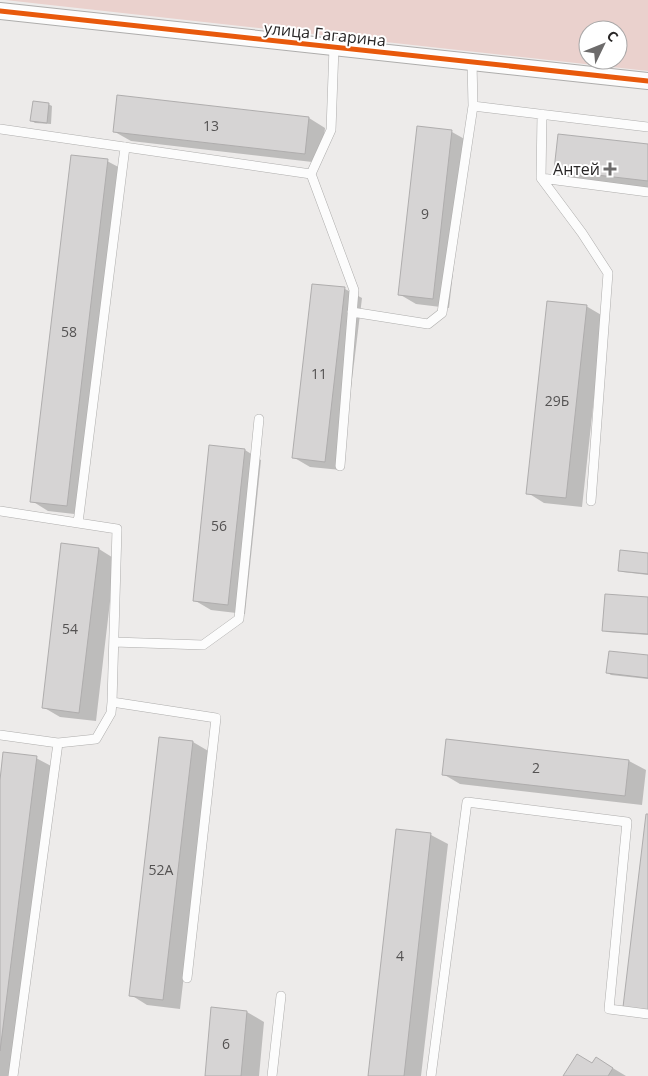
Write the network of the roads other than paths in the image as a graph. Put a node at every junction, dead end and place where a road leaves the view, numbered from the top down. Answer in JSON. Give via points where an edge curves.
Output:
{"nodes":[{"id":1,"x":0,"y":11,"type":"edge"},
{"id":2,"x":334,"y":48,"type":"junction"},
{"id":3,"x":472,"y":62,"type":"junction"},
{"id":4,"x":648,"y":81,"type":"edge"},
{"id":5,"x":473,"y":106,"type":"junction"},
{"id":6,"x":542,"y":114,"type":"junction"},
{"id":7,"x":648,"y":127,"type":"edge"},
{"id":8,"x":0,"y":129,"type":"edge"},
{"id":9,"x":125,"y":147,"type":"junction"},
{"id":10,"x":311,"y":174,"type":"junction"},
{"id":11,"x":541,"y":178,"type":"junction"},
{"id":12,"x":648,"y":192,"type":"edge"},
{"id":13,"x":352,"y":312,"type":"junction"},
{"id":14,"x":259,"y":418,"type":"dead end"},
{"id":15,"x":340,"y":466,"type":"dead end"},
{"id":16,"x":591,"y":501,"type":"dead end"},
{"id":17,"x":0,"y":511,"type":"edge"},
{"id":18,"x":78,"y":523,"type":"junction"},
{"id":19,"x":114,"y":642,"type":"junction"},
{"id":20,"x":112,"y":702,"type":"junction"},
{"id":21,"x":0,"y":735,"type":"edge"},
{"id":22,"x":58,"y":743,"type":"junction"},
{"id":23,"x":186,"y":978,"type":"dead end"},
{"id":24,"x":281,"y":996,"type":"dead end"},
{"id":25,"x":648,"y":1014,"type":"edge"},
{"id":26,"x":13,"y":1076,"type":"edge"},
{"id":27,"x":272,"y":1076,"type":"edge"},
{"id":28,"x":431,"y":1076,"type":"edge"}],
"edges":[{"from":1,"to":2,"type":"street","name":"улица Гагарина"},
{"from":2,"to":3,"type":"street","name":"улица Гагарина"},
{"from":2,"to":10,"type":"lane","via":[[331,130]]},
{"from":3,"to":4,"type":"street","name":"улица Гагарина"},
{"from":3,"to":5,"type":"lane"},
{"from":5,"to":6,"type":"lane"},
{"from":5,"to":13,"type":"lane","via":[[442,313],[428,324]]},
{"from":6,"to":7,"type":"lane"},
{"from":6,"to":11,"type":"lane"},
{"from":8,"to":9,"type":"lane"},
{"from":9,"to":10,"type":"lane"},
{"from":9,"to":18,"type":"lane"},
{"from":10,"to":13,"type":"lane","via":[[354,290]]},
{"from":11,"to":12,"type":"lane"},
{"from":11,"to":16,"type":"lane","via":[[608,273]]},
{"from":13,"to":15,"type":"lane"},
{"from":14,"to":19,"type":"lane","via":[[239,619],[203,645]]},
{"from":17,"to":18,"type":"lane"},
{"from":18,"to":19,"type":"lane","via":[[117,529]]},
{"from":19,"to":20,"type":"lane"},
{"from":20,"to":22,"type":"lane","via":[[111,713],[96,739]]},
{"from":20,"to":23,"type":"lane","via":[[216,718]]},
{"from":21,"to":22,"type":"lane"},
{"from":22,"to":26,"type":"lane"},
{"from":24,"to":27,"type":"lane"},
{"from":25,"to":28,"type":"lane","via":[[609,1009],[627,822],[466,802]]}]}
